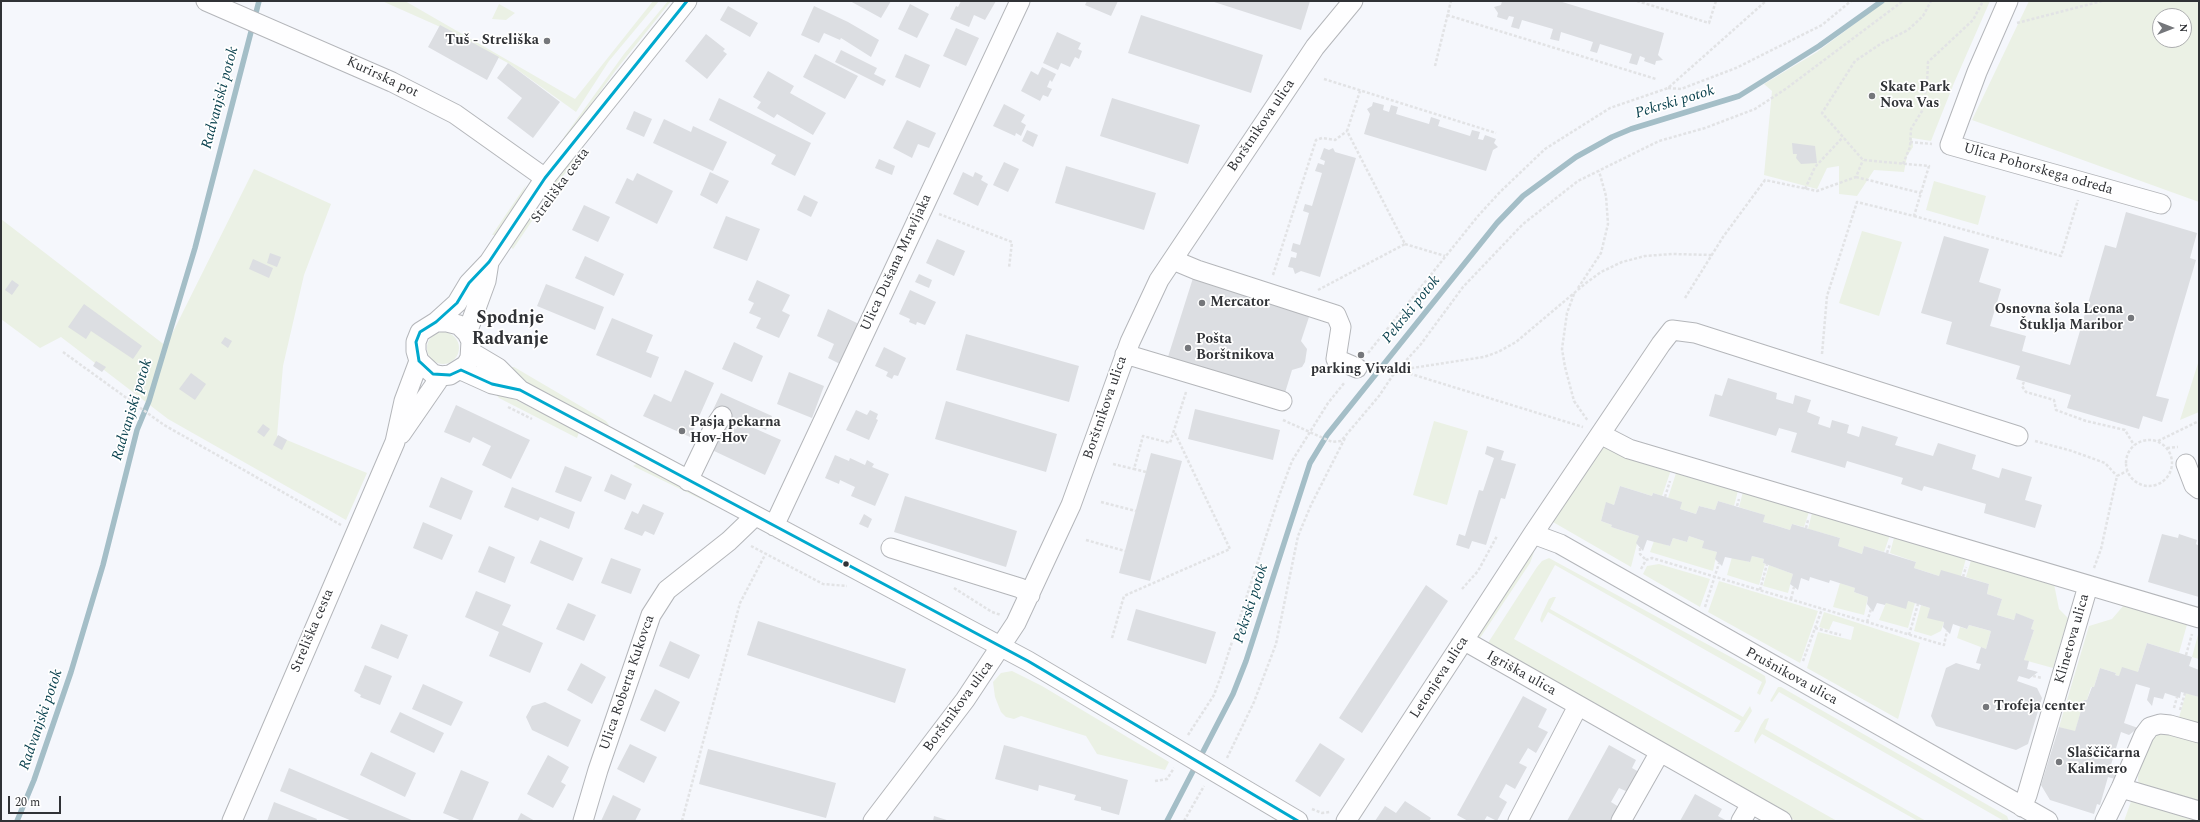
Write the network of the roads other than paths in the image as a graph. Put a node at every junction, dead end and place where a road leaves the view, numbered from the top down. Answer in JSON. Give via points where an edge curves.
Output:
{"nodes":[{"id":1,"x":206,"y":1,"type":"edge"},
{"id":2,"x":688,"y":1,"type":"edge"},
{"id":3,"x":1020,"y":1,"type":"edge"},
{"id":4,"x":1353,"y":1,"type":"edge"},
{"id":5,"x":2008,"y":1,"type":"edge"},
{"id":6,"x":545,"y":178,"type":"junction"},
{"id":7,"x":2161,"y":204,"type":"dead end"},
{"id":8,"x":1173,"y":260,"type":"junction"},
{"id":9,"x":489,"y":262,"type":"junction"},
{"id":10,"x":436,"y":322,"type":"junction"},
{"id":11,"x":467,"y":333,"type":"junction"},
{"id":12,"x":471,"y":352,"type":"junction"},
{"id":13,"x":1125,"y":354,"type":"junction"},
{"id":14,"x":419,"y":361,"type":"junction"},
{"id":15,"x":1356,"y":368,"type":"road end"},
{"id":16,"x":461,"y":370,"type":"junction"},
{"id":17,"x":441,"y":376,"type":"junction"},
{"id":18,"x":520,"y":390,"type":"junction"},
{"id":19,"x":1282,"y":401,"type":"road end"},
{"id":20,"x":722,"y":416,"type":"dead end"},
{"id":21,"x":1599,"y":433,"type":"junction"},
{"id":22,"x":2018,"y":436,"type":"road end"},
{"id":23,"x":396,"y":442,"type":"junction"},
{"id":24,"x":2186,"y":464,"type":"dead end"},
{"id":25,"x":688,"y":481,"type":"junction"},
{"id":26,"x":2199,"y":489,"type":"edge"},
{"id":27,"x":755,"y":516,"type":"junction"},
{"id":28,"x":774,"y":526,"type":"junction"},
{"id":29,"x":1533,"y":534,"type":"junction"},
{"id":30,"x":891,"y":548,"type":"dead end"},
{"id":31,"x":2088,"y":586,"type":"junction"},
{"id":32,"x":1030,"y":595,"type":"junction"},
{"id":33,"x":2199,"y":618,"type":"edge"},
{"id":34,"x":1465,"y":641,"type":"junction"},
{"id":35,"x":1002,"y":647,"type":"junction"},
{"id":36,"x":1578,"y":706,"type":"junction"},
{"id":37,"x":2199,"y":733,"type":"edge"},
{"id":38,"x":1660,"y":752,"type":"junction"},
{"id":39,"x":2122,"y":788,"type":"junction"},
{"id":40,"x":1751,"y":804,"type":"junction"},
{"id":41,"x":2022,"y":807,"type":"junction"},
{"id":42,"x":2199,"y":811,"type":"edge"},
{"id":43,"x":232,"y":821,"type":"edge"},
{"id":44,"x":583,"y":821,"type":"edge"},
{"id":45,"x":873,"y":821,"type":"edge"},
{"id":46,"x":1298,"y":821,"type":"edge"},
{"id":47,"x":1346,"y":821,"type":"edge"},
{"id":48,"x":1518,"y":821,"type":"edge"},
{"id":49,"x":1621,"y":821,"type":"edge"},
{"id":50,"x":1741,"y":821,"type":"edge"},
{"id":51,"x":1782,"y":821,"type":"edge"},
{"id":52,"x":2048,"y":821,"type":"edge"},
{"id":53,"x":2105,"y":821,"type":"edge"}],
"edges":[{"from":1,"to":6,"type":"street","name":"Kurirska pot","via":[[392,82],[455,114]]},
{"from":2,"to":6,"type":"street","name":"Streliška cesta"},
{"from":3,"to":28,"type":"street","name":"Ulica Dušana Mravljaka"},
{"from":4,"to":8,"type":"street","name":"Borštnikova ulica","via":[[1315,47]]},
{"from":5,"to":7,"type":"street","name":"Ulica Pohorskega odreda","via":[[1977,72],[1950,145]]},
{"from":6,"to":9,"type":"street","name":"Streliška cesta"},
{"from":8,"to":13,"type":"street","name":"Borštnikova ulica","via":[[1145,307]]},
{"from":8,"to":15,"type":"street","via":[[1336,315],[1341,327],[1336,359]]},
{"from":9,"to":10,"type":"street","name":"Streliška cesta","via":[[469,283],[457,303]]},
{"from":9,"to":11,"type":"street","name":"Streliška cesta","via":[[486,281]]},
{"from":10,"to":11,"type":"street","via":[[459,325]]},
{"from":10,"to":14,"type":"street","name":"Streliška cesta","via":[[420,332],[416,342]]},
{"from":11,"to":12,"type":"street","name":"Streliška cesta"},
{"from":12,"to":16,"type":"street"},
{"from":12,"to":18,"type":"street","via":[[498,368]]},
{"from":13,"to":19,"type":"street"},
{"from":13,"to":32,"type":"street","name":"Borštnikova ulica","via":[[1071,505]]},
{"from":14,"to":17,"type":"street","via":[[433,374]]},
{"from":14,"to":23,"type":"street","name":"Streliška cesta","via":[[404,401]]},
{"from":16,"to":17,"type":"street"},
{"from":16,"to":18,"type":"street","via":[[492,384]]},
{"from":17,"to":23,"type":"street","name":"Streliška cesta"},
{"from":18,"to":25,"type":"street"},
{"from":20,"to":25,"type":"street"},
{"from":21,"to":22,"type":"street","name":"Letonjeva ulica","via":[[1672,330],[1695,333]]},
{"from":21,"to":29,"type":"street","name":"Letonjeva ulica"},
{"from":21,"to":31,"type":"street","via":[[1629,449]]},
{"from":23,"to":43,"type":"street","name":"Streliška cesta"},
{"from":24,"to":26,"type":"street","via":[[2194,485]]},
{"from":25,"to":27,"type":"street"},
{"from":27,"to":28,"type":"street"},
{"from":27,"to":44,"type":"street","name":"Ulica Roberta Kukovca","via":[[729,541],[667,590],[651,615]]},
{"from":28,"to":35,"type":"street"},
{"from":29,"to":34,"type":"street","name":"Letonjeva ulica"},
{"from":29,"to":41,"type":"street","name":"Prušnikova ulica","via":[[1560,544]]},
{"from":30,"to":32,"type":"street","via":[[1020,588]]},
{"from":31,"to":33,"type":"street"},
{"from":31,"to":41,"type":"street","name":"Klinetova ulica"},
{"from":32,"to":35,"type":"street","name":"Borštnikova ulica"},
{"from":34,"to":36,"type":"street","name":"Igriška ulica"},
{"from":34,"to":47,"type":"street","name":"Letonjeva ulica"},
{"from":35,"to":45,"type":"street","name":"Borštnikova ulica"},
{"from":35,"to":46,"type":"street","via":[[1184,751]]},
{"from":36,"to":38,"type":"street","name":"Igriška ulica"},
{"from":36,"to":48,"type":"street"},
{"from":37,"to":39,"type":"street","via":[[2170,725],[2150,727],[2144,735]]},
{"from":38,"to":40,"type":"street","name":"Igriška ulica"},
{"from":38,"to":49,"type":"street"},
{"from":39,"to":42,"type":"street"},
{"from":39,"to":53,"type":"street"},
{"from":40,"to":50,"type":"street"},
{"from":40,"to":51,"type":"street","name":"Igriška ulica"},
{"from":41,"to":52,"type":"street","name":"Prušnikova ulica"}]}
